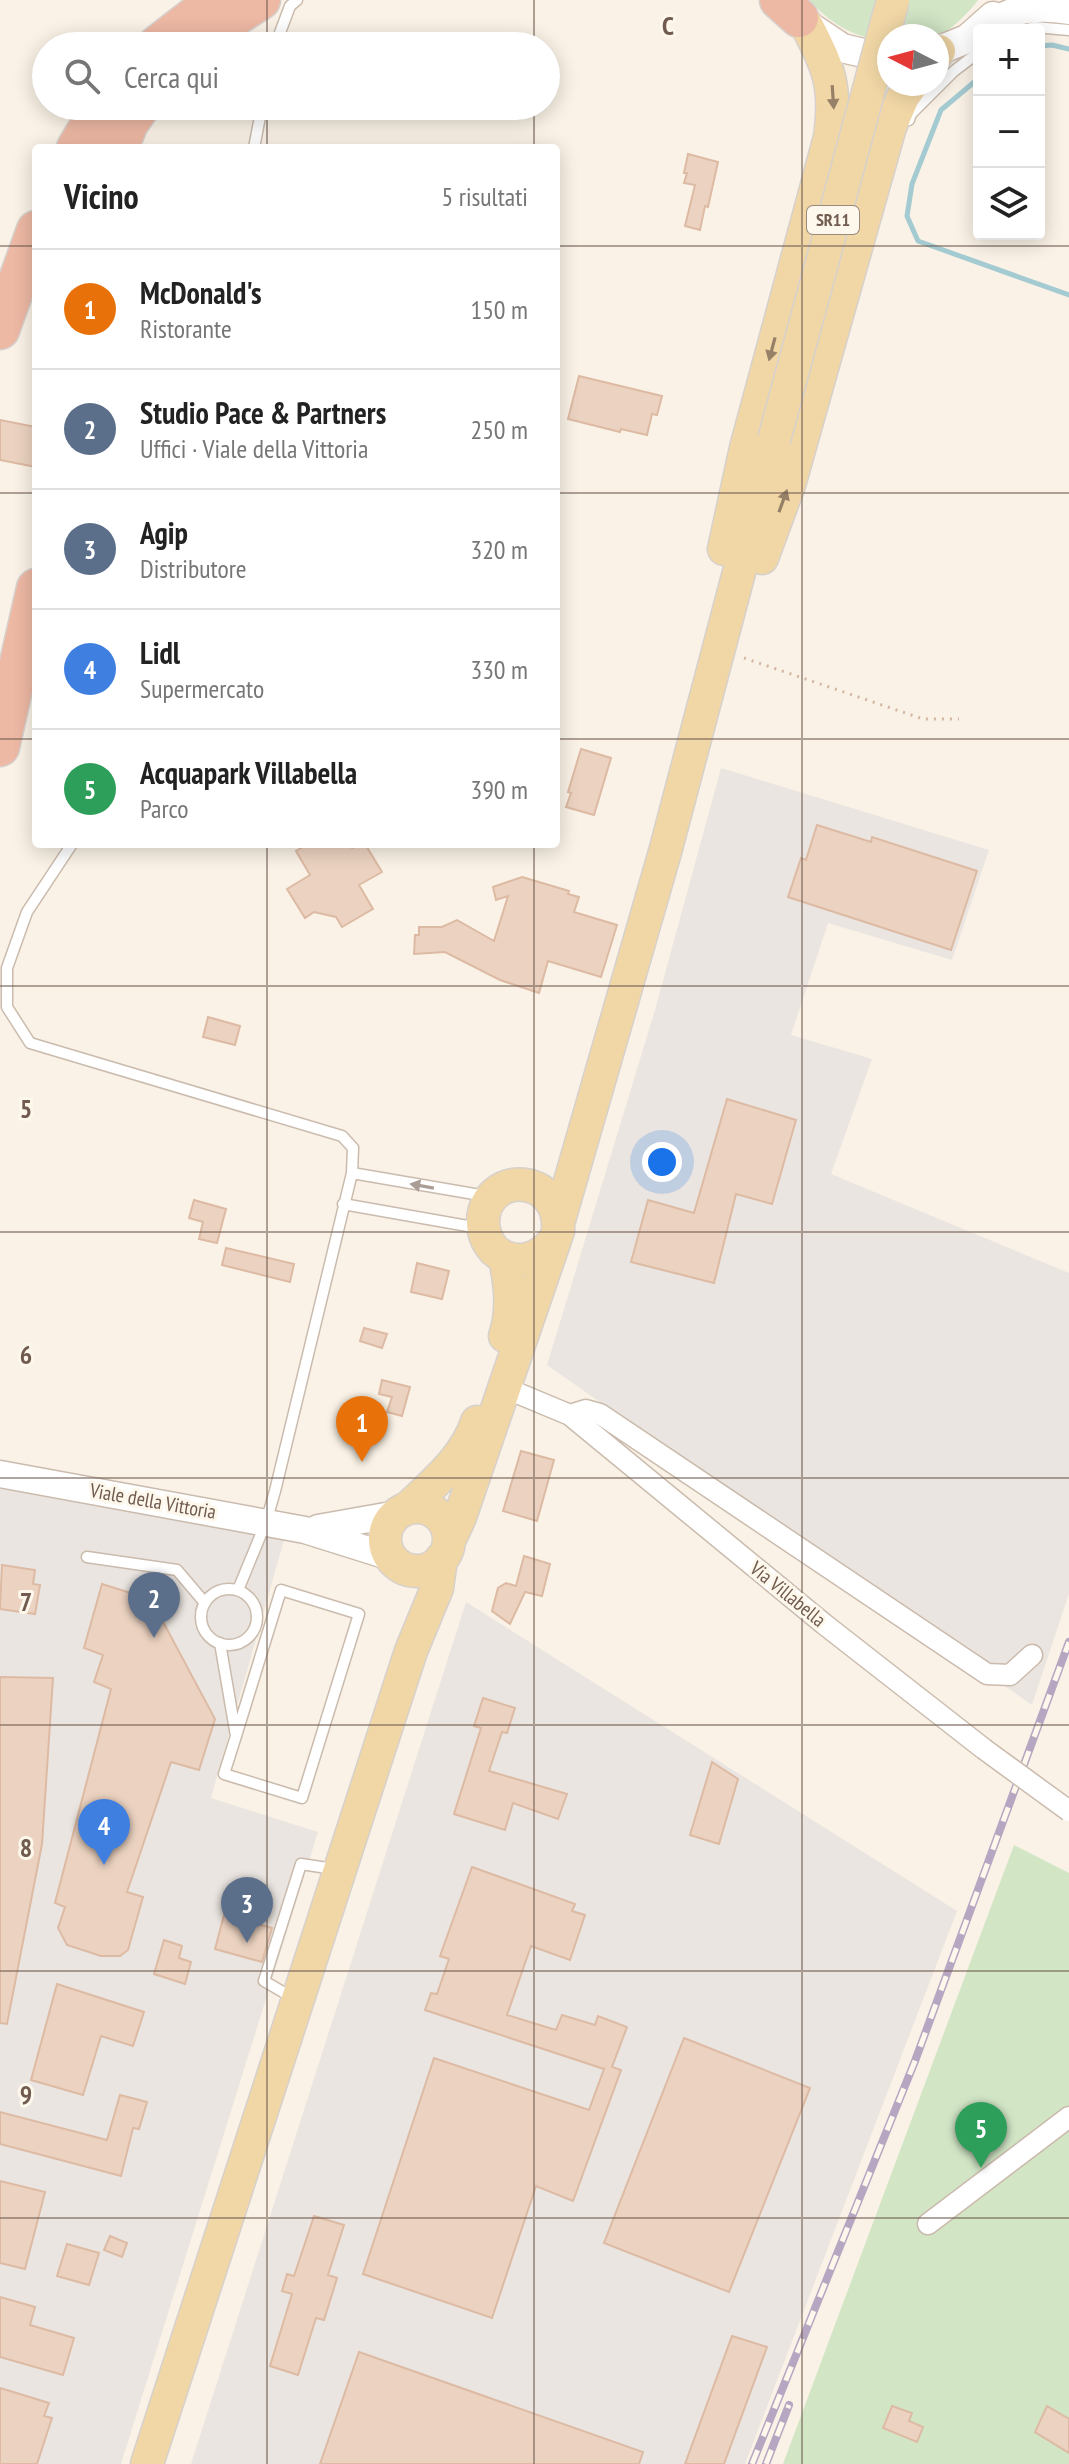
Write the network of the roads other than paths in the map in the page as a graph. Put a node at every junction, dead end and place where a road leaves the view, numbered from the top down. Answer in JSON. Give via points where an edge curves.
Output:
{"nodes":[{"id":1,"x":215,"y":0,"type":"edge"},
{"id":2,"x":261,"y":0,"type":"edge"},
{"id":3,"x":297,"y":0,"type":"edge"},
{"id":4,"x":893,"y":0,"type":"edge"},
{"id":5,"x":1005,"y":0,"type":"edge"},
{"id":6,"x":792,"y":10,"type":"edge"},
{"id":7,"x":1069,"y":10,"type":"edge"},
{"id":8,"x":1045,"y":28,"type":"edge"},
{"id":9,"x":189,"y":30,"type":"edge"},
{"id":10,"x":1069,"y":30,"type":"edge"},
{"id":11,"x":173,"y":32,"type":"edge"},
{"id":12,"x":280,"y":32,"type":"edge"},
{"id":13,"x":960,"y":44,"type":"edge"},
{"id":14,"x":877,"y":56,"type":"edge"},
{"id":15,"x":904,"y":96,"type":"edge"},
{"id":16,"x":93,"y":120,"type":"edge"},
{"id":17,"x":131,"y":120,"type":"edge"},
{"id":18,"x":260,"y":120,"type":"edge"},
{"id":19,"x":902,"y":136,"type":"dead end"},
{"id":20,"x":78,"y":144,"type":"edge"},
{"id":21,"x":121,"y":144,"type":"edge"},
{"id":22,"x":255,"y":144,"type":"edge"},
{"id":23,"x":32,"y":241,"type":"edge"},
{"id":24,"x":0,"y":330,"type":"edge"},
{"id":25,"x":32,"y":581,"type":"edge"},
{"id":26,"x":32,"y":606,"type":"edge"},
{"id":27,"x":0,"y":675,"type":"edge"},
{"id":28,"x":706,"y":699,"type":"junction"},
{"id":29,"x":0,"y":747,"type":"edge"},
{"id":30,"x":69,"y":848,"type":"edge"},
{"id":31,"x":586,"y":1120,"type":"junction"},
{"id":32,"x":352,"y":1173,"type":"junction"},
{"id":33,"x":522,"y":1184,"type":"junction"},
{"id":34,"x":492,"y":1197,"type":"junction"},
{"id":35,"x":343,"y":1204,"type":"junction"},
{"id":36,"x":483,"y":1229,"type":"junction"},
{"id":37,"x":556,"y":1230,"type":"junction"},
{"id":38,"x":505,"y":1257,"type":"junction"},
{"id":39,"x":503,"y":1387,"type":"junction"},
{"id":40,"x":570,"y":1415,"type":"junction"},
{"id":41,"x":0,"y":1474,"type":"edge"},
{"id":42,"x":402,"y":1511,"type":"junction"},
{"id":43,"x":266,"y":1522,"type":"junction"},
{"id":44,"x":305,"y":1530,"type":"junction"},
{"id":45,"x":445,"y":1550,"type":"junction"},
{"id":46,"x":87,"y":1557,"type":"dead end"},
{"id":47,"x":394,"y":1561,"type":"junction"},
{"id":48,"x":238,"y":1590,"type":"junction"},
{"id":49,"x":205,"y":1603,"type":"junction"},
{"id":50,"x":257,"y":1612,"type":"junction"},
{"id":51,"x":273,"y":1617,"type":"junction"},
{"id":52,"x":220,"y":1643,"type":"junction"},
{"id":53,"x":411,"y":1651,"type":"junction"},
{"id":54,"x":1032,"y":1655,"type":"dead end"},
{"id":55,"x":236,"y":1736,"type":"junction"},
{"id":56,"x":1069,"y":1811,"type":"edge"},
{"id":57,"x":1069,"y":2117,"type":"edge"},
{"id":58,"x":928,"y":2224,"type":"dead end"},
{"id":59,"x":147,"y":2464,"type":"edge"}],
"edges":[{"from":1,"to":11,"type":"highway"},
{"from":2,"to":9,"type":"highway","via":[[213,31]]},
{"from":3,"to":12,"type":"lane"},
{"from":4,"to":28,"type":"main road","number":"SR11","bridge":true},
{"from":5,"to":13,"type":"main road"},
{"from":6,"to":14,"type":"main road","via":[[842,48]]},
{"from":6,"to":28,"type":"main road","one_way":true,"via":[[830,74],[832,124],[746,448],[710,631]]},
{"from":7,"to":13,"type":"main road","via":[[1032,7],[1008,13]]},
{"from":8,"to":10,"type":"lane"},
{"from":13,"to":19,"type":"lane","via":[[954,71],[911,114]]},
{"from":28,"to":15,"type":"main road","one_way":true,"via":[[823,392],[890,127]]},
{"from":16,"to":20,"type":"highway"},
{"from":17,"to":21,"type":"highway"},
{"from":18,"to":22,"type":"lane"},
{"from":23,"to":24,"type":"highway"},
{"from":25,"to":27,"type":"highway"},
{"from":26,"to":29,"type":"highway"},
{"from":28,"to":31,"type":"main road"},
{"from":30,"to":32,"type":"lane","via":[[27,912],[7,968],[7,1007],[30,1043],[342,1136],[353,1148]]},
{"from":31,"to":33,"type":"main road","via":[[547,1169]]},
{"from":31,"to":37,"type":"main road"},
{"from":34,"to":32,"type":"lane","one_way":true},
{"from":32,"to":35,"type":"lane"},
{"from":33,"to":34,"type":"main road"},
{"from":33,"to":37,"type":"main road","via":[[543,1191],[557,1209]]},
{"from":34,"to":36,"type":"main road"},
{"from":35,"to":36,"type":"lane"},
{"from":35,"to":43,"type":"lane"},
{"from":36,"to":38,"type":"main road"},
{"from":37,"to":38,"type":"main road","via":[[538,1256]]},
{"from":37,"to":39,"type":"main road"},
{"from":38,"to":42,"type":"main road","via":[[512,1295],[509,1325],[474,1431],[446,1473]]},
{"from":39,"to":40,"type":"street","name":"Via Villabella"},
{"from":39,"to":45,"type":"main road"},
{"from":40,"to":54,"type":"street","via":[[586,1410],[600,1414],[987,1674],[1010,1675]]},
{"from":40,"to":56,"type":"street","name":"Via Villabella","bridge":true,"via":[[824,1624]]},
{"from":41,"to":43,"type":"street","name":"Viale della Vittoria"},
{"from":42,"to":44,"type":"street","name":"Viale della Vittoria"},
{"from":42,"to":45,"type":"main road","via":[[433,1512],[445,1524]]},
{"from":42,"to":47,"type":"main road","via":[[386,1530]]},
{"from":43,"to":44,"type":"street","name":"Viale della Vittoria"},
{"from":43,"to":48,"type":"lane"},
{"from":44,"to":47,"type":"street","name":"Viale della Vittoria"},
{"from":45,"to":47,"type":"main road","via":[[425,1570],[406,1569]]},
{"from":45,"to":53,"type":"main road","via":[[437,1588]]},
{"from":46,"to":49,"type":"lane","via":[[177,1570]]},
{"from":47,"to":53,"type":"main road","via":[[411,1602]]},
{"from":48,"to":49,"type":"lane","via":[[219,1591]]},
{"from":48,"to":50,"type":"lane"},
{"from":49,"to":52,"type":"lane","via":[[205,1631]]},
{"from":50,"to":51,"type":"lane"},
{"from":50,"to":52,"type":"lane","via":[[247,1638]]},
{"from":51,"to":55,"type":"lane"},
{"from":51,"to":55,"type":"lane","via":[[281,1590],[359,1614],[302,1798],[224,1774]]},
{"from":52,"to":55,"type":"lane"},
{"from":53,"to":59,"type":"main road"},
{"from":57,"to":58,"type":"street"}]}
